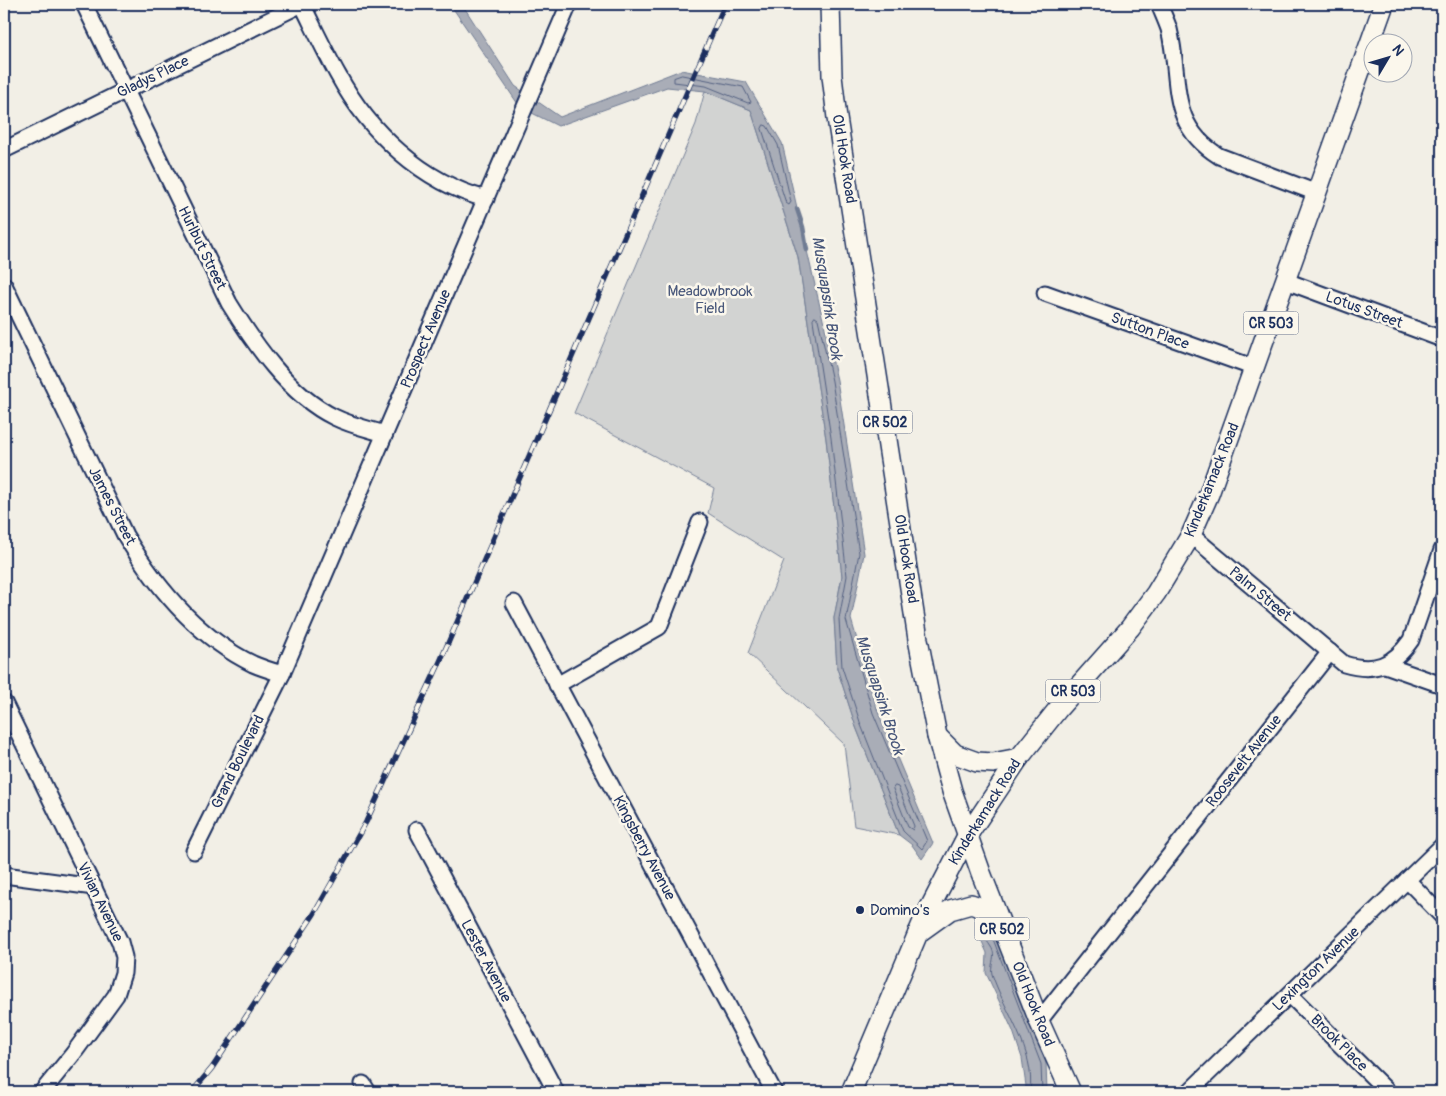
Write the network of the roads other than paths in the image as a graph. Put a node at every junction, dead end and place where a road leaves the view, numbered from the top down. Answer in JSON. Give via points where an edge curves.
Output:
{"nodes":[{"id":1,"x":84,"y":4,"type":"edge"},
{"id":2,"x":302,"y":4,"type":"edge"},
{"id":3,"x":569,"y":4,"type":"edge"},
{"id":4,"x":830,"y":4,"type":"edge"},
{"id":5,"x":1159,"y":4,"type":"edge"},
{"id":6,"x":1384,"y":4,"type":"edge"},
{"id":7,"x":126,"y":90,"type":"junction"},
{"id":8,"x":4,"y":150,"type":"edge"},
{"id":9,"x":1317,"y":193,"type":"junction"},
{"id":10,"x":486,"y":199,"type":"junction"},
{"id":11,"x":1286,"y":281,"type":"junction"},
{"id":12,"x":4,"y":285,"type":"edge"},
{"id":13,"x":1045,"y":293,"type":"dead end"},
{"id":14,"x":1442,"y":339,"type":"edge"},
{"id":15,"x":1255,"y":368,"type":"junction"},
{"id":16,"x":385,"y":434,"type":"junction"},
{"id":17,"x":700,"y":522,"type":"dead end"},
{"id":18,"x":1191,"y":535,"type":"junction"},
{"id":19,"x":1442,"y":550,"type":"edge"},
{"id":20,"x":514,"y":603,"type":"dead end"},
{"id":21,"x":1330,"y":652,"type":"junction"},
{"id":22,"x":1384,"y":665,"type":"junction"},
{"id":23,"x":282,"y":674,"type":"junction"},
{"id":24,"x":557,"y":685,"type":"junction"},
{"id":25,"x":1442,"y":685,"type":"edge"},
{"id":26,"x":4,"y":703,"type":"edge"},
{"id":27,"x":937,"y":736,"type":"junction"},
{"id":28,"x":1019,"y":758,"type":"junction"},
{"id":29,"x":417,"y":830,"type":"dead end"},
{"id":30,"x":967,"y":836,"type":"junction"},
{"id":31,"x":1442,"y":846,"type":"edge"},
{"id":32,"x":194,"y":851,"type":"dead end"},
{"id":33,"x":4,"y":875,"type":"edge"},
{"id":34,"x":1407,"y":880,"type":"junction"},
{"id":35,"x":94,"y":887,"type":"junction"},
{"id":36,"x":996,"y":913,"type":"junction"},
{"id":37,"x":1442,"y":916,"type":"edge"},
{"id":38,"x":918,"y":934,"type":"junction"},
{"id":39,"x":1290,"y":994,"type":"junction"},
{"id":40,"x":1039,"y":1022,"type":"junction"},
{"id":41,"x":42,"y":1092,"type":"edge"},
{"id":42,"x":556,"y":1092,"type":"edge"},
{"id":43,"x":774,"y":1092,"type":"edge"},
{"id":44,"x":851,"y":1092,"type":"edge"},
{"id":45,"x":1071,"y":1092,"type":"edge"},
{"id":46,"x":1189,"y":1092,"type":"edge"},
{"id":47,"x":1388,"y":1092,"type":"edge"}],
"edges":[{"from":1,"to":7,"type":"street","name":"Hurlbut Street"},
{"from":2,"to":7,"type":"street","name":"Gladys Place"},
{"from":2,"to":10,"type":"street","via":[[338,76],[374,127],[425,172],[446,185]]},
{"from":3,"to":10,"type":"street","name":"Prospect Avenue"},
{"from":4,"to":27,"type":"main road","name":"Old Hook Road","number":"CR 502","via":[[837,118],[918,639]]},
{"from":5,"to":9,"type":"street","via":[[1169,29],[1181,112],[1193,134],[1219,156]]},
{"from":6,"to":9,"type":"main road","name":"Kinderkamack Road","number":"CR 503"},
{"from":7,"to":8,"type":"street","name":"Gladys Place"},
{"from":7,"to":16,"type":"street","name":"Hurlbut Street","via":[[229,303],[248,334],[277,370],[315,406],[346,422]]},
{"from":9,"to":11,"type":"main road","name":"Kinderkamack Road","number":"CR 503"},
{"from":10,"to":16,"type":"street","name":"Prospect Avenue"},
{"from":11,"to":14,"type":"street","name":"Lotus Street"},
{"from":11,"to":15,"type":"main road","name":"Kinderkamack Road","number":"CR 503"},
{"from":12,"to":23,"type":"street","name":"James Street","via":[[125,535],[142,563],[187,617],[217,641],[254,665]]},
{"from":13,"to":15,"type":"street","name":"Sutton Place"},
{"from":15,"to":18,"type":"main road","name":"Kinderkamack Road","number":"CR 503"},
{"from":16,"to":23,"type":"street","name":"Prospect Avenue"},
{"from":17,"to":24,"type":"street","via":[[659,627]]},
{"from":18,"to":21,"type":"street","name":"Palm Street"},
{"from":18,"to":28,"type":"main road","name":"Kinderkamack Road","number":"CR 503","via":[[1156,593],[1130,628]]},
{"from":19,"to":22,"type":"street","via":[[1411,640],[1403,652]]},
{"from":20,"to":24,"type":"street","name":"Kingsberry Avenue"},
{"from":21,"to":22,"type":"street","via":[[1344,664],[1357,668]]},
{"from":21,"to":40,"type":"street","name":"Roosevelt Avenue"},
{"from":22,"to":25,"type":"street"},
{"from":23,"to":32,"type":"street","name":"Grand Boulevard"},
{"from":24,"to":43,"type":"street","name":"Kingsberry Avenue"},
{"from":26,"to":35,"type":"street","name":"Vivian Avenue"},
{"from":27,"to":28,"type":"main road","via":[[954,754],[977,762],[993,763]]},
{"from":27,"to":30,"type":"main road","name":"Old Hook Road","number":"CR 502"},
{"from":28,"to":30,"type":"main road","name":"Kinderkamack Road","number":"CR 503"},
{"from":29,"to":42,"type":"street","name":"Lester Avenue"},
{"from":30,"to":36,"type":"main road","name":"Old Hook Road","number":"CR 502"},
{"from":30,"to":38,"type":"main road","name":"Kinderkamack Road","number":"CR 503"},
{"from":31,"to":34,"type":"street","name":"Lexington Avenue"},
{"from":33,"to":35,"type":"street"},
{"from":34,"to":37,"type":"street"},
{"from":34,"to":39,"type":"street","name":"Lexington Avenue"},
{"from":35,"to":41,"type":"street","name":"Vivian Avenue","via":[[120,942],[124,973],[116,994]]},
{"from":36,"to":38,"type":"main road","via":[[971,904],[950,910]]},
{"from":36,"to":40,"type":"main road","name":"Old Hook Road","number":"CR 502"},
{"from":38,"to":44,"type":"main road","name":"Kinderkamack Road","number":"CR 503"},
{"from":39,"to":46,"type":"street","name":"Lexington Avenue"},
{"from":39,"to":47,"type":"street","name":"Brook Place"},
{"from":40,"to":45,"type":"main road","name":"Old Hook Road","number":"CR 502"}]}
